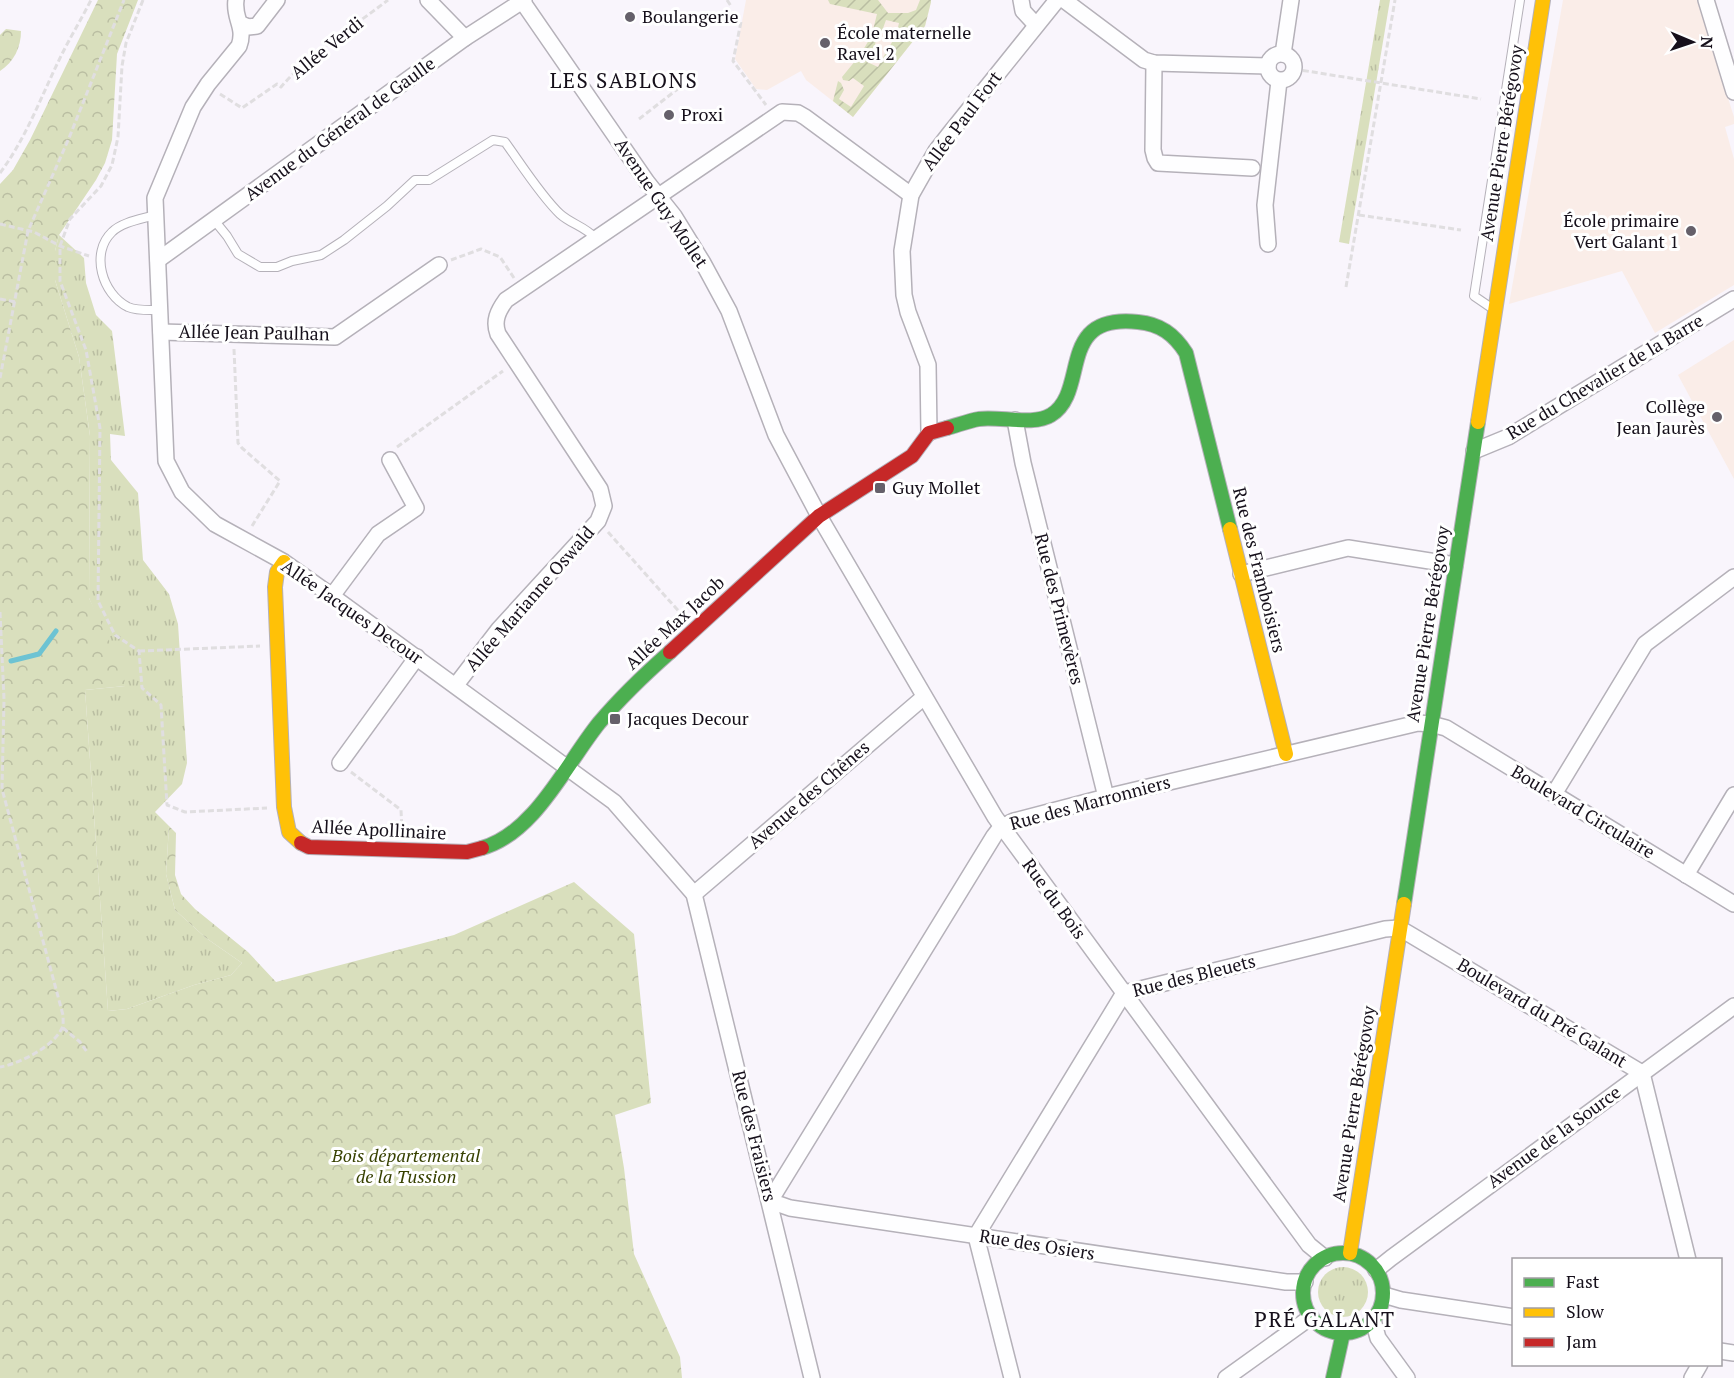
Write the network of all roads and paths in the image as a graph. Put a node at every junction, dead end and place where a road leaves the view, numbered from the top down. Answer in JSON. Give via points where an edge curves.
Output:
{"nodes":[{"id":1,"x":91,"y":0,"type":"edge"},
{"id":2,"x":124,"y":0,"type":"edge"},
{"id":3,"x":143,"y":0,"type":"edge"},
{"id":4,"x":236,"y":0,"type":"edge"},
{"id":5,"x":277,"y":0,"type":"edge"},
{"id":6,"x":388,"y":0,"type":"edge"},
{"id":7,"x":428,"y":0,"type":"edge"},
{"id":8,"x":727,"y":0,"type":"edge"},
{"id":9,"x":1021,"y":0,"type":"edge"},
{"id":10,"x":1057,"y":0,"type":"edge"},
{"id":11,"x":1064,"y":0,"type":"edge"},
{"id":12,"x":1291,"y":0,"type":"edge"},
{"id":13,"x":1395,"y":0,"type":"edge"},
{"id":14,"x":1520,"y":0,"type":"edge"},
{"id":15,"x":1543,"y":0,"type":"edge"},
{"id":16,"x":1706,"y":0,"type":"edge"},
{"id":17,"x":523,"y":1,"type":"edge"},
{"id":18,"x":731,"y":6,"type":"dead end"},
{"id":19,"x":741,"y":22,"type":"dead end"},
{"id":20,"x":241,"y":24,"type":"junction"},
{"id":21,"x":1036,"y":25,"type":"junction"},
{"id":22,"x":465,"y":38,"type":"junction"},
{"id":23,"x":1283,"y":54,"type":"junction"},
{"id":24,"x":1154,"y":63,"type":"junction"},
{"id":25,"x":1268,"y":66,"type":"junction"},
{"id":26,"x":1294,"y":69,"type":"junction"},
{"id":27,"x":1280,"y":81,"type":"junction"},
{"id":28,"x":1381,"y":83,"type":"junction"},
{"id":29,"x":208,"y":84,"type":"junction"},
{"id":30,"x":680,"y":88,"type":"dead end"},
{"id":31,"x":1734,"y":92,"type":"edge"},
{"id":32,"x":1481,"y":99,"type":"dead end"},
{"id":33,"x":775,"y":116,"type":"junction"},
{"id":34,"x":639,"y":119,"type":"dead end"},
{"id":35,"x":1252,"y":168,"type":"dead end"},
{"id":36,"x":0,"y":173,"type":"edge"},
{"id":37,"x":911,"y":195,"type":"junction"},
{"id":38,"x":660,"y":196,"type":"junction"},
{"id":39,"x":155,"y":215,"type":"junction"},
{"id":40,"x":1359,"y":215,"type":"junction"},
{"id":41,"x":214,"y":220,"type":"junction"},
{"id":42,"x":0,"y":224,"type":"edge"},
{"id":43,"x":1461,"y":230,"type":"dead end"},
{"id":44,"x":28,"y":231,"type":"junction"},
{"id":45,"x":595,"y":238,"type":"junction"},
{"id":46,"x":1268,"y":244,"type":"dead end"},
{"id":47,"x":60,"y":246,"type":"junction"},
{"id":48,"x":100,"y":259,"type":"junction"},
{"id":49,"x":158,"y":260,"type":"junction"},
{"id":50,"x":439,"y":265,"type":"joint"},
{"id":51,"x":1346,"y":287,"type":"dead end"},
{"id":52,"x":522,"y":289,"type":"junction"},
{"id":53,"x":1734,"y":298,"type":"edge"},
{"id":54,"x":0,"y":299,"type":"edge"},
{"id":55,"x":16,"y":302,"type":"junction"},
{"id":56,"x":160,"y":310,"type":"junction"},
{"id":57,"x":1495,"y":311,"type":"junction"},
{"id":58,"x":160,"y":332,"type":"junction"},
{"id":59,"x":233,"y":334,"type":"junction"},
{"id":60,"x":516,"y":361,"type":"junction"},
{"id":61,"x":0,"y":378,"type":"edge"},
{"id":62,"x":1015,"y":420,"type":"junction"},
{"id":63,"x":929,"y":433,"type":"junction"},
{"id":64,"x":1474,"y":451,"type":"junction"},
{"id":65,"x":390,"y":460,"type":"joint"},
{"id":66,"x":819,"y":516,"type":"junction"},
{"id":67,"x":598,"y":521,"type":"junction"},
{"id":68,"x":243,"y":540,"type":"junction"},
{"id":69,"x":284,"y":562,"type":"junction"},
{"id":70,"x":1455,"y":565,"type":"junction"},
{"id":71,"x":1241,"y":574,"type":"junction"},
{"id":72,"x":1734,"y":577,"type":"edge"},
{"id":73,"x":332,"y":596,"type":"junction"},
{"id":74,"x":0,"y":612,"type":"edge"},
{"id":75,"x":694,"y":629,"type":"junction"},
{"id":76,"x":248,"y":646,"type":"dead end"},
{"id":77,"x":139,"y":651,"type":"junction"},
{"id":78,"x":417,"y":657,"type":"junction"},
{"id":79,"x":456,"y":685,"type":"junction"},
{"id":80,"x":924,"y":697,"type":"junction"},
{"id":81,"x":1431,"y":724,"type":"junction"},
{"id":82,"x":1286,"y":754,"type":"junction"},
{"id":83,"x":340,"y":764,"type":"joint"},
{"id":84,"x":567,"y":768,"type":"junction"},
{"id":85,"x":1554,"y":794,"type":"junction"},
{"id":86,"x":1734,"y":795,"type":"edge"},
{"id":87,"x":1106,"y":797,"type":"junction"},
{"id":88,"x":284,"y":807,"type":"junction"},
{"id":89,"x":1001,"y":827,"type":"junction"},
{"id":90,"x":400,"y":850,"type":"junction"},
{"id":91,"x":1686,"y":874,"type":"junction"},
{"id":92,"x":694,"y":894,"type":"junction"},
{"id":93,"x":1734,"y":904,"type":"edge"},
{"id":94,"x":1399,"y":928,"type":"junction"},
{"id":95,"x":1124,"y":993,"type":"junction"},
{"id":96,"x":1734,"y":1006,"type":"edge"},
{"id":97,"x":63,"y":1028,"type":"junction"},
{"id":98,"x":87,"y":1052,"type":"dead end"},
{"id":99,"x":0,"y":1067,"type":"edge"},
{"id":100,"x":1642,"y":1073,"type":"junction"},
{"id":101,"x":770,"y":1201,"type":"junction"},
{"id":102,"x":976,"y":1236,"type":"junction"},
{"id":103,"x":1350,"y":1253,"type":"junction"},
{"id":104,"x":1324,"y":1258,"type":"junction"},
{"id":105,"x":1688,"y":1258,"type":"edge"},
{"id":106,"x":1376,"y":1270,"type":"junction"},
{"id":107,"x":1305,"y":1282,"type":"junction"},
{"id":108,"x":1384,"y":1295,"type":"junction"},
{"id":109,"x":1311,"y":1317,"type":"junction"},
{"id":110,"x":1512,"y":1317,"type":"edge"},
{"id":111,"x":1373,"y":1320,"type":"junction"},
{"id":112,"x":1343,"y":1333,"type":"junction"},
{"id":113,"x":812,"y":1378,"type":"edge"},
{"id":114,"x":1012,"y":1378,"type":"edge"},
{"id":115,"x":1226,"y":1378,"type":"edge"},
{"id":116,"x":1333,"y":1378,"type":"edge"},
{"id":117,"x":1407,"y":1378,"type":"edge"}],
"edges":[{"from":1,"to":36,"type":"path","via":[[27,130]]},
{"from":2,"to":44,"type":"path"},
{"from":3,"to":47,"type":"path","via":[[126,43],[112,165],[101,186],[70,219]]},
{"from":4,"to":20,"type":"street","via":[[235,10]]},
{"from":5,"to":20,"type":"street","via":[[257,26]]},
{"from":6,"to":29,"type":"path","name":"Allée Verdi","via":[[281,87],[278,84],[242,108]]},
{"from":7,"to":22,"type":"street"},
{"from":8,"to":18,"type":"path"},
{"from":9,"to":21,"type":"street","via":[[1023,10]]},
{"from":10,"to":21,"type":"street","name":"Allée Paul Fort"},
{"from":11,"to":24,"type":"street","via":[[1144,60]]},
{"from":12,"to":23,"type":"street"},
{"from":13,"to":28,"type":"path"},
{"from":14,"to":57,"type":"lane","via":[[1474,296]]},
{"from":15,"to":57,"type":"street","name":"Avenue Pierre Bérégovoy"},
{"from":16,"to":31,"type":"street"},
{"from":17,"to":22,"type":"street","name":"Avenue du Général de Gaulle"},
{"from":17,"to":38,"type":"street","name":"Avenue Guy Mollet","via":[[575,66],[647,182]]},
{"from":19,"to":33,"type":"path","via":[[733,61]]},
{"from":20,"to":29,"type":"street","name":"Allée Jacques Decour","via":[[242,39]]},
{"from":21,"to":37,"type":"street","name":"Allée Paul Fort","via":[[936,151]]},
{"from":22,"to":41,"type":"street","name":"Avenue du Général de Gaulle"},
{"from":23,"to":25,"type":"street","via":[[1270,60]]},
{"from":23,"to":26,"type":"street","via":[[1290,57]]},
{"from":24,"to":25,"type":"street"},
{"from":24,"to":35,"type":"street","via":[[1153,150],[1158,163]]},
{"from":25,"to":27,"type":"street","via":[[1273,78]]},
{"from":26,"to":27,"type":"street","via":[[1292,76]]},
{"from":26,"to":28,"type":"path"},
{"from":27,"to":46,"type":"street","via":[[1265,205]]},
{"from":28,"to":32,"type":"path"},
{"from":28,"to":40,"type":"path"},
{"from":29,"to":39,"type":"street","name":"Allée Jacques Decour","via":[[193,107],[155,198]]},
{"from":30,"to":34,"type":"path"},
{"from":33,"to":37,"type":"street","via":[[790,112],[806,117]]},
{"from":33,"to":38,"type":"street","name":"Allée Marianne Oswald"},
{"from":37,"to":63,"type":"street","name":"Allée Paul Fort","via":[[902,273],[908,312],[928,365]]},
{"from":38,"to":45,"type":"street","name":"Allée Marianne Oswald"},
{"from":38,"to":66,"type":"street","name":"Avenue Guy Mollet","via":[[729,311],[776,435]]},
{"from":39,"to":48,"type":"lane","via":[[114,230]]},
{"from":39,"to":49,"type":"street","name":"Allée Jacques Decour"},
{"from":40,"to":43,"type":"path"},
{"from":40,"to":51,"type":"path"},
{"from":41,"to":45,"type":"lane","via":[[238,254],[260,267],[277,267],[321,255],[379,213],[415,180],[429,180],[493,140],[505,142],[558,212]]},
{"from":41,"to":49,"type":"street","name":"Avenue du Général de Gaulle"},
{"from":42,"to":44,"type":"path"},
{"from":44,"to":47,"type":"path"},
{"from":44,"to":55,"type":"path"},
{"from":45,"to":52,"type":"street","name":"Allée Marianne Oswald"},
{"from":47,"to":48,"type":"path"},
{"from":47,"to":77,"type":"path","via":[[60,281],[86,350],[100,428],[98,602],[115,634]]},
{"from":48,"to":56,"type":"lane","via":[[105,285],[117,299],[144,311]]},
{"from":49,"to":56,"type":"street","name":"Allée Jacques Decour"},
{"from":50,"to":52,"type":"path","via":[[481,249],[500,257]]},
{"from":50,"to":59,"type":"street","name":"Allée Jean Paulhan","via":[[335,336]]},
{"from":52,"to":60,"type":"street","name":"Allée Marianne Oswald","via":[[499,308],[496,327]]},
{"from":53,"to":64,"type":"street","name":"Rue du Chevalier de la Barre","via":[[1508,437]]},
{"from":54,"to":55,"type":"path"},
{"from":55,"to":61,"type":"path"},
{"from":56,"to":58,"type":"street","name":"Allée Jacques Decour"},
{"from":57,"to":64,"type":"street","name":"Avenue Pierre Bérégovoy"},
{"from":58,"to":59,"type":"street","name":"Allée Jean Paulhan"},
{"from":58,"to":68,"type":"street","name":"Allée Jacques Decour","via":[[166,461],[182,492],[215,524]]},
{"from":59,"to":68,"type":"path","via":[[238,442],[280,481]]},
{"from":60,"to":65,"type":"path","via":[[398,445]]},
{"from":60,"to":67,"type":"street","name":"Allée Marianne Oswald","via":[[600,489],[604,506]]},
{"from":62,"to":63,"type":"street","name":"Rue des Framboisiers","via":[[980,419]]},
{"from":62,"to":71,"type":"street","name":"Rue des Framboisiers","via":[[1045,419],[1059,410],[1065,403],[1082,344],[1099,329],[1121,321],[1149,323],[1172,333],[1186,353]]},
{"from":62,"to":87,"type":"street","name":"Rue des Primevères"},
{"from":63,"to":66,"type":"street","name":"Allée Max Jacob","via":[[912,456]]},
{"from":64,"to":70,"type":"street","name":"Avenue Pierre Bérégovoy"},
{"from":65,"to":73,"type":"street","via":[[416,508],[378,534]]},
{"from":66,"to":75,"type":"street","name":"Allée Max Jacob"},
{"from":66,"to":80,"type":"street","name":"Rue du Bois"},
{"from":67,"to":75,"type":"path"},
{"from":67,"to":79,"type":"street","name":"Allée Marianne Oswald","via":[[499,630]]},
{"from":68,"to":69,"type":"street","name":"Allée Jacques Decour"},
{"from":69,"to":73,"type":"street","name":"Allée Jacques Decour"},
{"from":69,"to":88,"type":"street","name":"Allée Apollinaire","via":[[277,572],[275,587]]},
{"from":70,"to":71,"type":"street","via":[[1348,548]]},
{"from":70,"to":81,"type":"street","name":"Avenue Pierre Bérégovoy"},
{"from":71,"to":82,"type":"street","name":"Rue des Framboisiers"},
{"from":72,"to":85,"type":"street","via":[[1646,644]]},
{"from":73,"to":78,"type":"street","name":"Allée Jacques Decour"},
{"from":74,"to":97,"type":"path","via":[[4,699],[2,789],[59,994]]},
{"from":75,"to":84,"type":"street","name":"Allée Max Jacob","via":[[612,708]]},
{"from":76,"to":77,"type":"path"},
{"from":77,"to":88,"type":"path","via":[[142,688],[161,705],[167,805],[185,812]]},
{"from":78,"to":79,"type":"street","name":"Allée Jacques Decour"},
{"from":78,"to":83,"type":"street"},
{"from":79,"to":84,"type":"street","name":"Allée Jacques Decour"},
{"from":80,"to":89,"type":"street","name":"Rue du Bois"},
{"from":80,"to":92,"type":"street","name":"Avenue des Chênes"},
{"from":81,"to":82,"type":"street","name":"Rue des Marronniers","via":[[1418,723]]},
{"from":81,"to":85,"type":"street","name":"Boulevard Circulaire","via":[[1446,728]]},
{"from":81,"to":94,"type":"street","name":"Avenue Pierre Bérégovoy"},
{"from":82,"to":87,"type":"street","name":"Rue des Marronniers"},
{"from":83,"to":90,"type":"path","via":[[400,810]]},
{"from":84,"to":90,"type":"street","name":"Allée Apollinaire","via":[[528,821],[504,839],[467,852]]},
{"from":84,"to":92,"type":"street","name":"Allée Jacques Decour","via":[[614,802]]},
{"from":85,"to":91,"type":"street","name":"Boulevard Circulaire"},
{"from":86,"to":91,"type":"street"},
{"from":87,"to":89,"type":"street","name":"Rue des Marronniers"},
{"from":88,"to":90,"type":"street","name":"Allée Apollinaire","via":[[286,828],[300,844]]},
{"from":89,"to":95,"type":"street","name":"Rue du Bois"},
{"from":89,"to":101,"type":"street","name":"Rue des Marronniers"},
{"from":91,"to":93,"type":"street","name":"Boulevard Circulaire"},
{"from":92,"to":101,"type":"street","name":"Rue des Fraisiers"},
{"from":94,"to":95,"type":"street","name":"Rue des Bleuets"},
{"from":94,"to":100,"type":"street","name":"Boulevard du Pré Galant"},
{"from":94,"to":103,"type":"street","name":"Avenue Pierre Bérégovoy"},
{"from":95,"to":102,"type":"street","name":"Rue des Bleuets"},
{"from":95,"to":104,"type":"street","name":"Rue du Bois","via":[[1309,1245]]},
{"from":96,"to":100,"type":"street","name":"Avenue de la Source"},
{"from":97,"to":98,"type":"path"},
{"from":97,"to":99,"type":"path","via":[[51,1043],[14,1065]]},
{"from":100,"to":105,"type":"street","name":"Boulevard du Pré Galant"},
{"from":100,"to":106,"type":"street","name":"Avenue de la Source"},
{"from":101,"to":102,"type":"street","name":"Rue des Osiers","via":[[790,1208]]},
{"from":101,"to":113,"type":"street","name":"Rue des Fraisiers"},
{"from":102,"to":107,"type":"street","name":"Rue des Osiers"},
{"from":102,"to":114,"type":"street"},
{"from":103,"to":104,"type":"street"},
{"from":103,"to":106,"type":"street"},
{"from":104,"to":107,"type":"street","via":[[1309,1272]]},
{"from":106,"to":108,"type":"street"},
{"from":107,"to":109,"type":"street","via":[[1305,1306]]},
{"from":108,"to":110,"type":"street"},
{"from":108,"to":111,"type":"street"},
{"from":109,"to":112,"type":"street","via":[[1320,1326]]},
{"from":109,"to":115,"type":"street"},
{"from":111,"to":112,"type":"street","via":[[1364,1328]]},
{"from":111,"to":117,"type":"street","via":[[1378,1338]]},
{"from":112,"to":116,"type":"street"}]}
